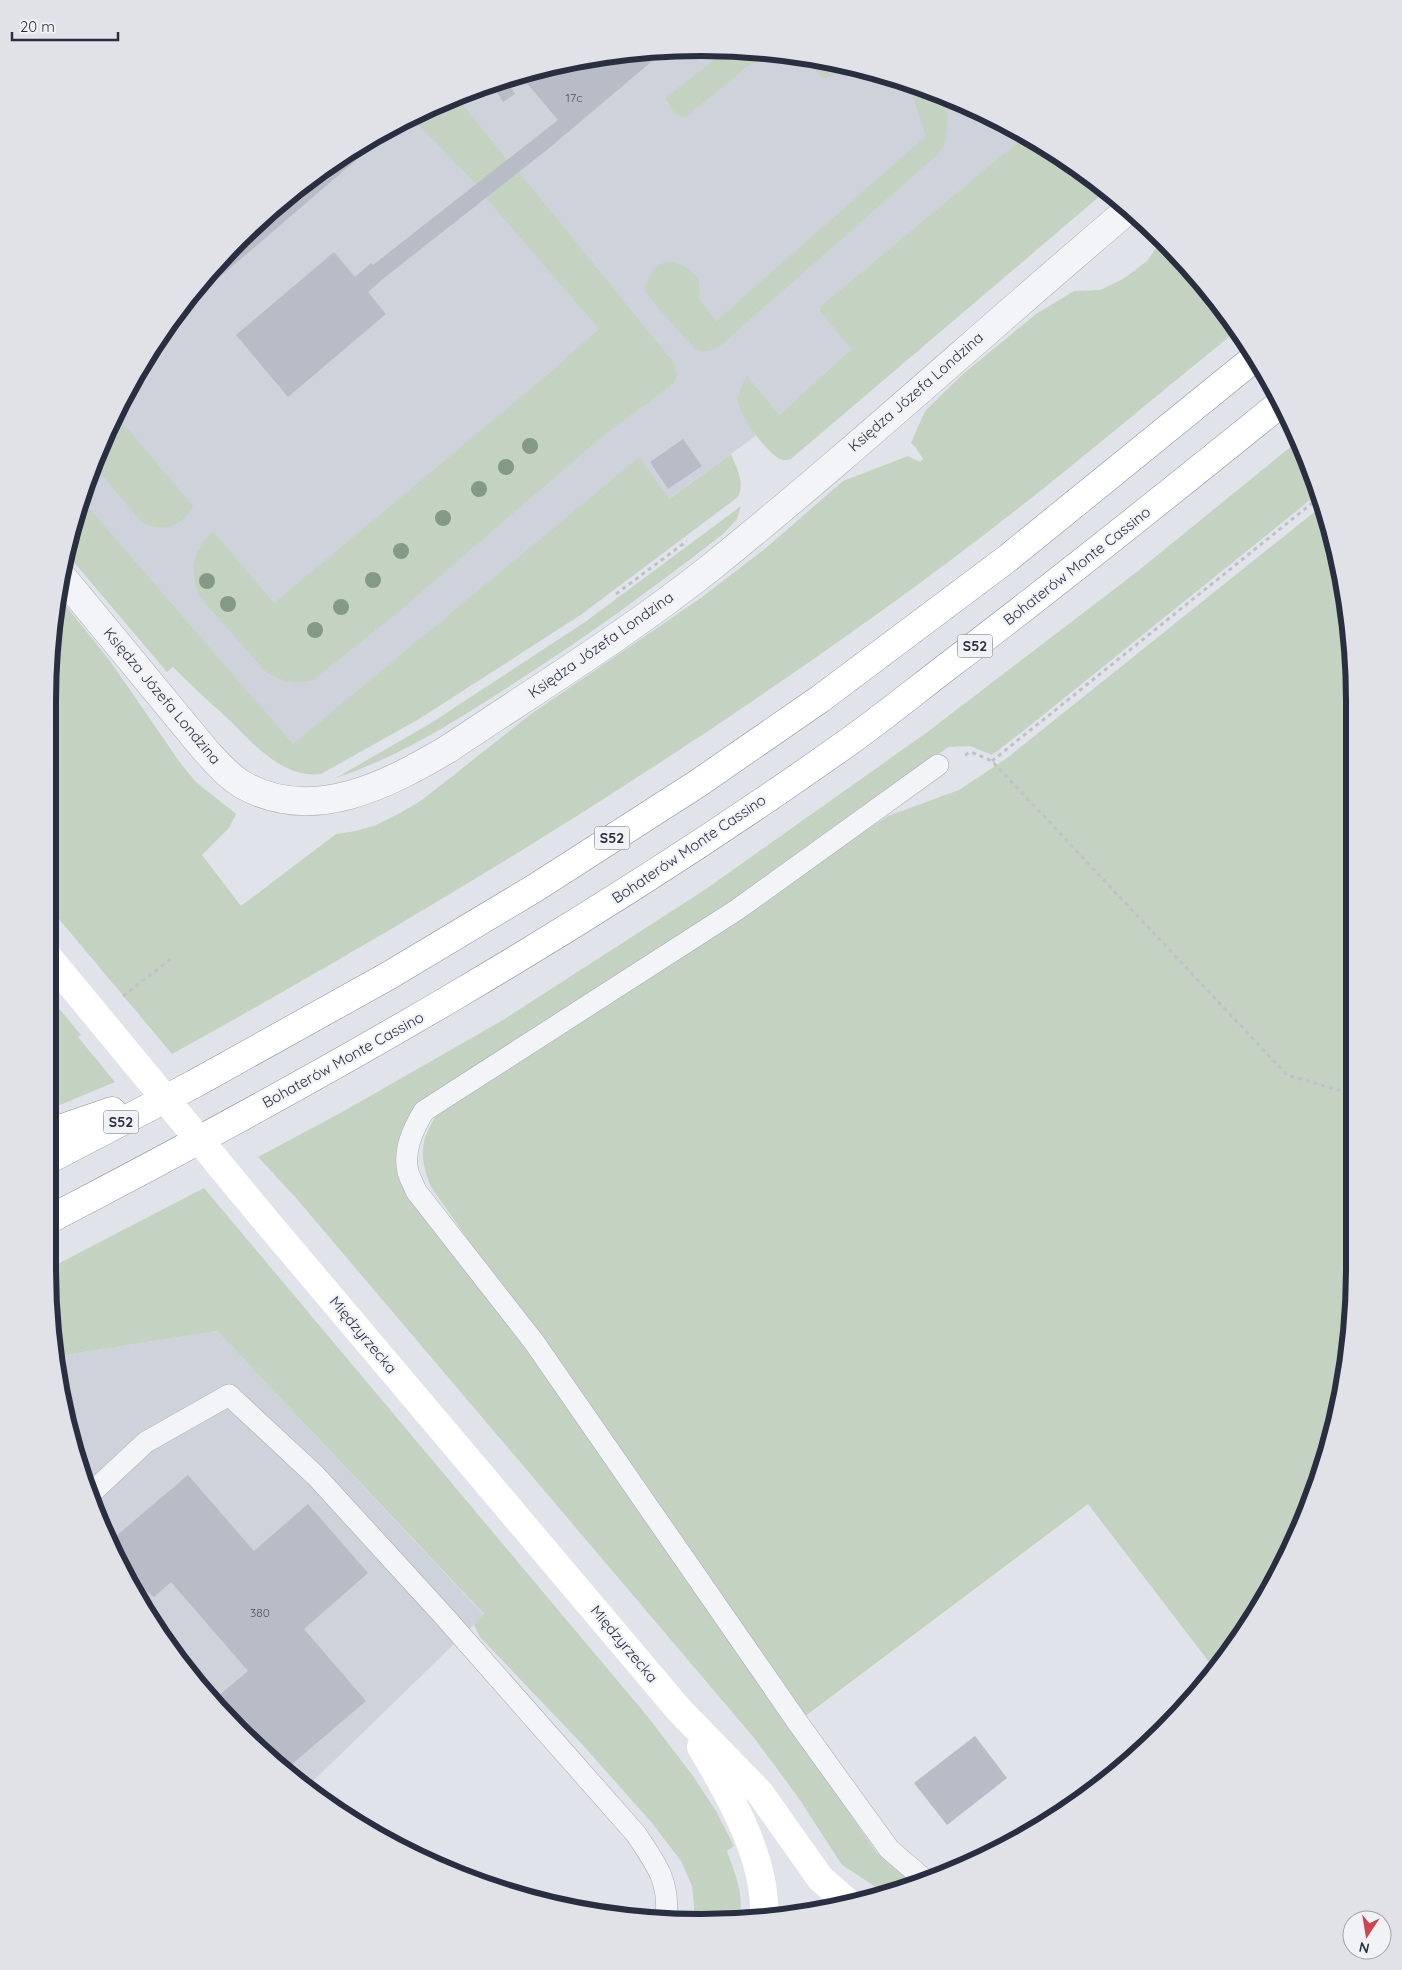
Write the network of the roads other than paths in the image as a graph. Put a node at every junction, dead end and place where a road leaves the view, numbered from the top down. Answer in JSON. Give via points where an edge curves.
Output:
{"nodes":[{"id":1,"x":1123,"y":214,"type":"edge"},
{"id":2,"x":1249,"y":363,"type":"edge"},
{"id":3,"x":1275,"y":408,"type":"edge"},
{"id":4,"x":68,"y":583,"type":"edge"},
{"id":5,"x":938,"y":765,"type":"road end"},
{"id":6,"x":56,"y":967,"type":"edge"},
{"id":7,"x":194,"y":1084,"type":"junction"},
{"id":8,"x":56,"y":1130,"type":"edge"},
{"id":9,"x":56,"y":1156,"type":"edge"},
{"id":10,"x":56,"y":1216,"type":"edge"},
{"id":11,"x":95,"y":1489,"type":"edge"},
{"id":12,"x":680,"y":1711,"type":"junction"},
{"id":13,"x":920,"y":1876,"type":"edge"},
{"id":14,"x":842,"y":1898,"type":"edge"},
{"id":15,"x":764,"y":1910,"type":"edge"},
{"id":16,"x":666,"y":1912,"type":"edge"}],
"edges":[{"from":1,"to":4,"type":"street","name":"Księdza Józefa Londzina","via":[[709,568],[640,620],[448,749],[367,790],[317,802],[289,801],[242,784],[206,752]]},
{"from":2,"to":7,"type":"main road","number":"S52","via":[[1008,558],[820,699],[704,779],[535,888],[396,972]]},
{"from":3,"to":10,"type":"main road","name":"Bohaterów Monte Cassino","number":"S52","via":[[1042,595],[848,742],[657,872],[372,1045]]},
{"from":5,"to":13,"type":"lane","via":[[738,909],[424,1111],[413,1128],[407,1151],[408,1172],[416,1191],[534,1342],[889,1849]]},
{"from":6,"to":12,"type":"main road","name":"Międzyrzecka","bridge":true},
{"from":7,"to":8,"type":"main road"},
{"from":7,"to":9,"type":"main road","number":"S52"},
{"from":11,"to":16,"type":"lane","via":[[146,1442],[229,1395],[322,1483],[444,1615],[636,1834],[660,1871]]},
{"from":12,"to":14,"type":"main road","name":"Międzyrzecka","via":[[760,1794],[820,1878]]},
{"from":12,"to":15,"type":"main road","name":"Międzyrzecka","via":[[727,1791],[742,1825],[762,1884]]}]}
